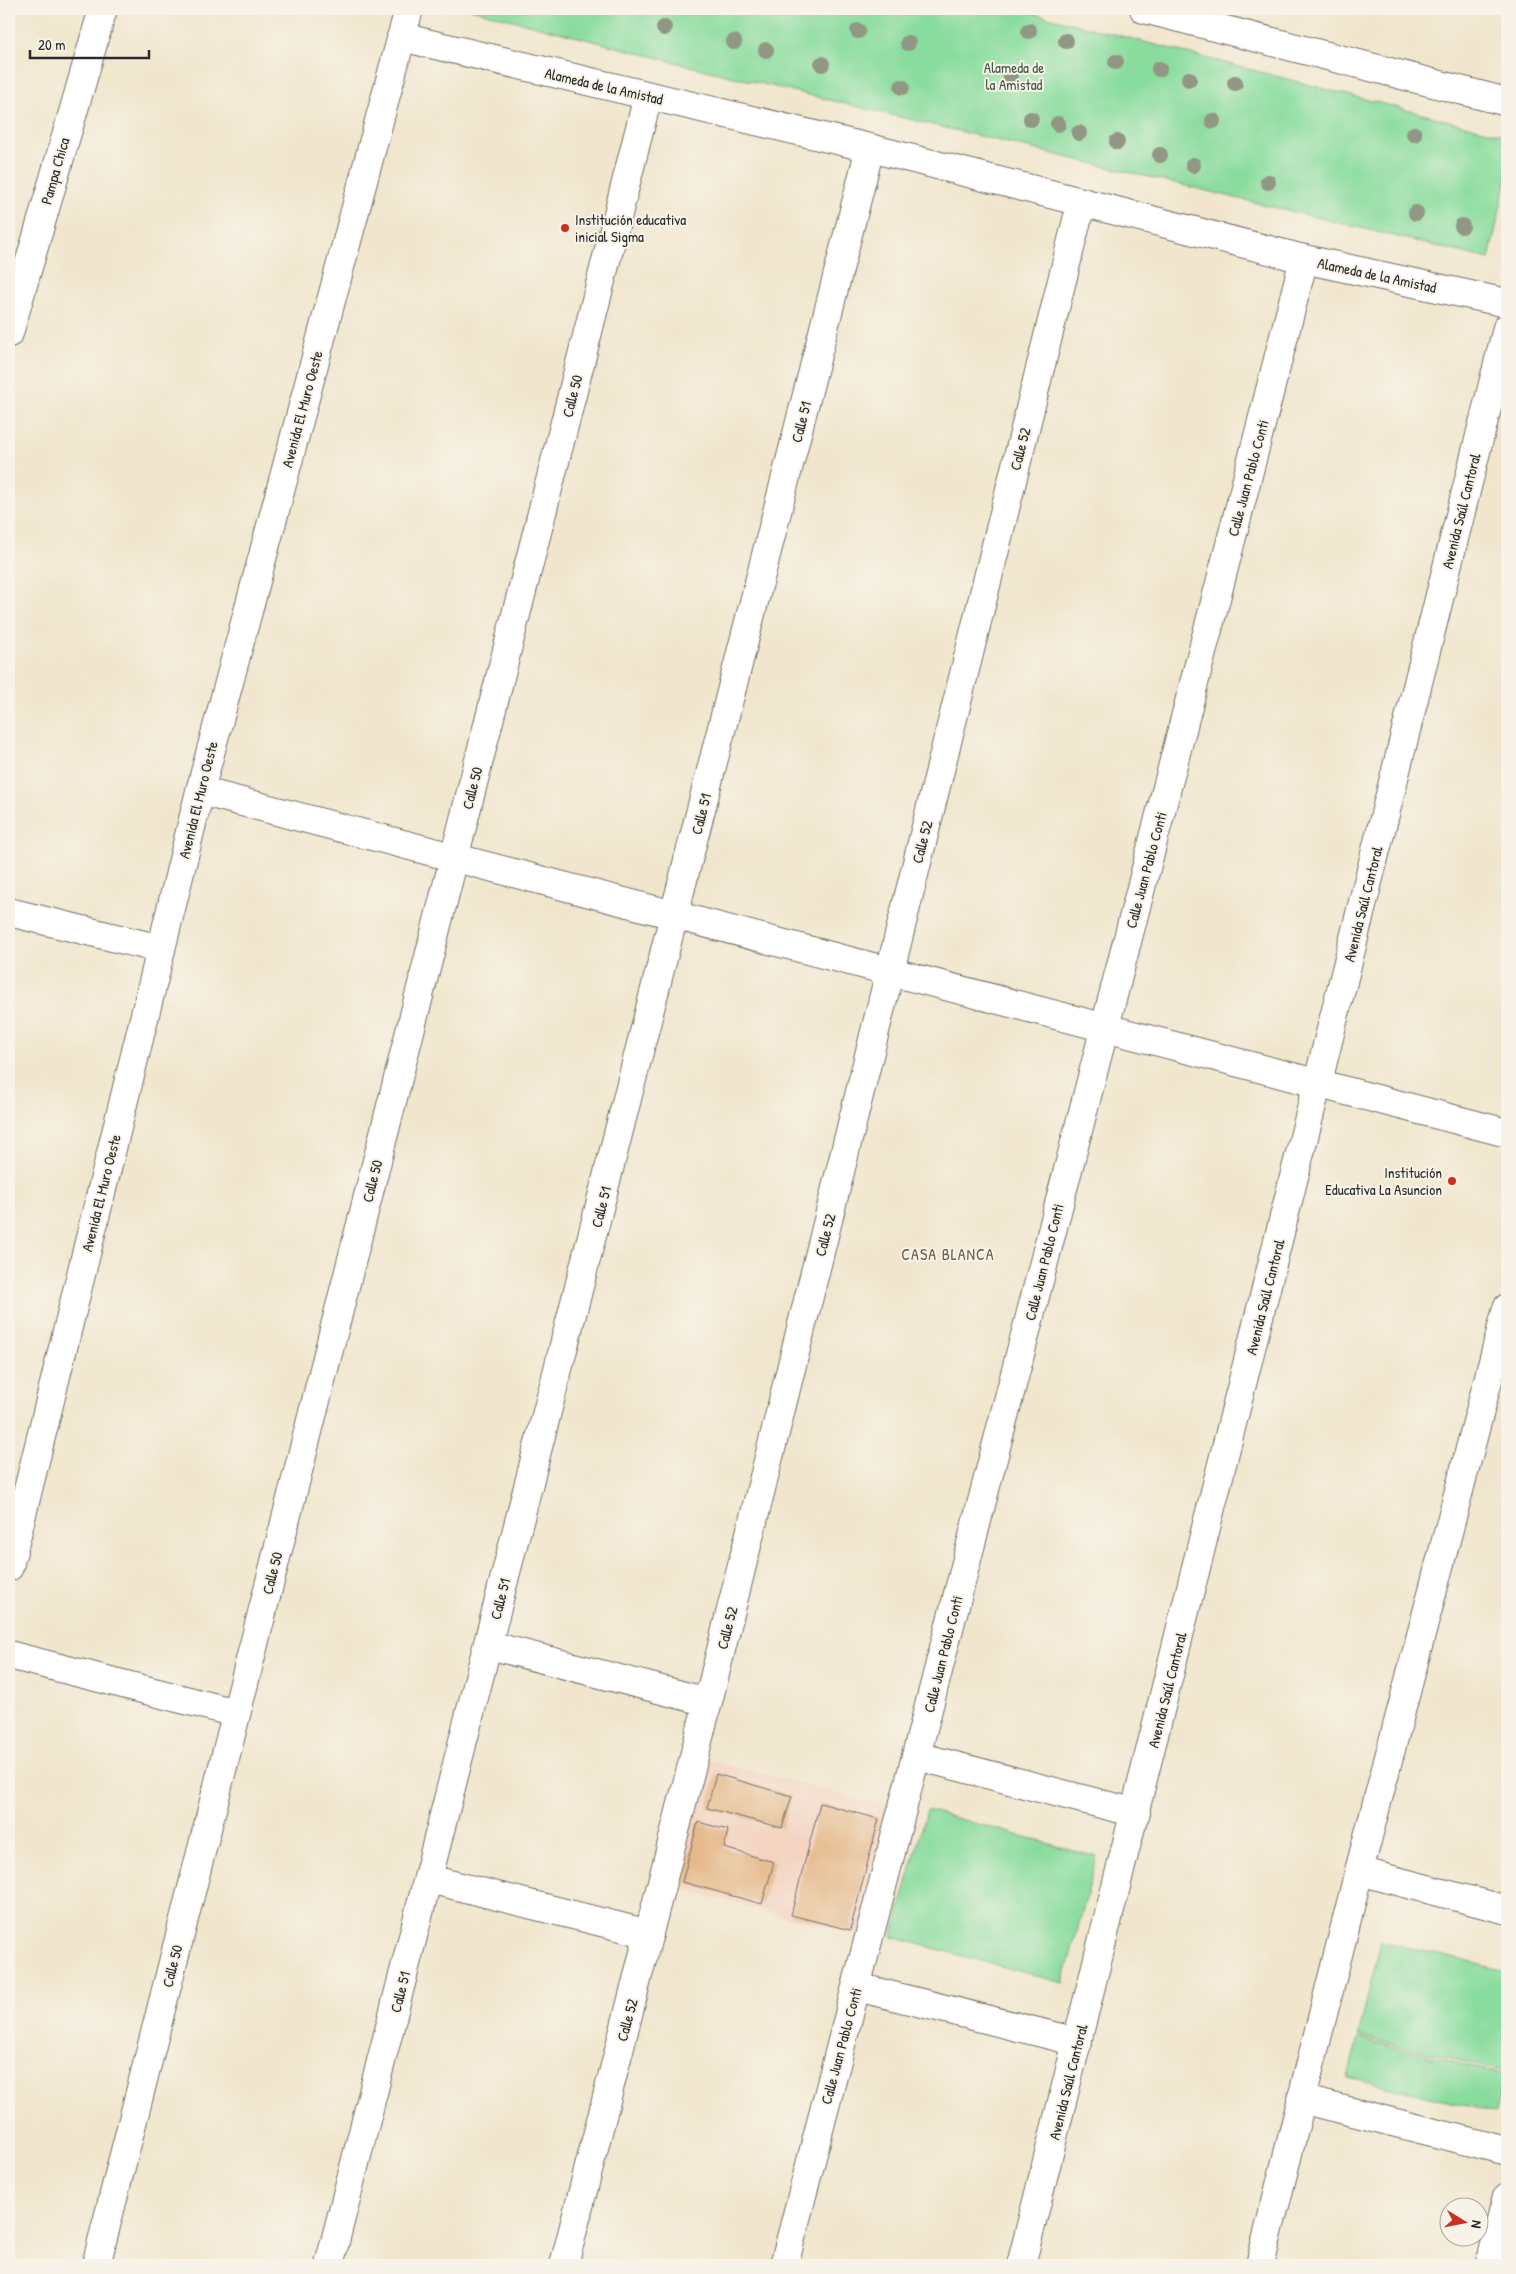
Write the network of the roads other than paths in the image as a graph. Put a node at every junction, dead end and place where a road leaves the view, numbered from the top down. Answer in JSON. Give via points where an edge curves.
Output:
{"nodes":[{"id":1,"x":103,"y":9,"type":"edge"},
{"id":2,"x":408,"y":9,"type":"edge"},
{"id":3,"x":1144,"y":9,"type":"edge"},
{"id":4,"x":401,"y":37,"type":"junction"},
{"id":5,"x":648,"y":96,"type":"junction"},
{"id":6,"x":1507,"y":102,"type":"edge"},
{"id":7,"x":870,"y":148,"type":"junction"},
{"id":8,"x":1081,"y":204,"type":"junction"},
{"id":9,"x":1304,"y":259,"type":"junction"},
{"id":10,"x":1507,"y":303,"type":"edge"},
{"id":11,"x":1507,"y":328,"type":"edge"},
{"id":12,"x":9,"y":333,"type":"edge"},
{"id":13,"x":200,"y":791,"type":"junction"},
{"id":14,"x":454,"y":858,"type":"junction"},
{"id":15,"x":9,"y":912,"type":"edge"},
{"id":16,"x":675,"y":915,"type":"junction"},
{"id":17,"x":161,"y":949,"type":"junction"},
{"id":18,"x":890,"y":972,"type":"junction"},
{"id":19,"x":1105,"y":1028,"type":"junction"},
{"id":20,"x":1318,"y":1084,"type":"junction"},
{"id":21,"x":1507,"y":1133,"type":"edge"},
{"id":22,"x":1507,"y":1308,"type":"edge"},
{"id":23,"x":9,"y":1567,"type":"edge"},
{"id":24,"x":489,"y":1645,"type":"junction"},
{"id":25,"x":9,"y":1655,"type":"edge"},
{"id":26,"x":708,"y":1702,"type":"junction"},
{"id":27,"x":236,"y":1713,"type":"junction"},
{"id":28,"x":917,"y":1756,"type":"junction"},
{"id":29,"x":1136,"y":1813,"type":"junction"},
{"id":30,"x":1359,"y":1871,"type":"junction"},
{"id":31,"x":429,"y":1879,"type":"junction"},
{"id":32,"x":1507,"y":1910,"type":"edge"},
{"id":33,"x":649,"y":1934,"type":"junction"},
{"id":34,"x":857,"y":1987,"type":"junction"},
{"id":35,"x":1078,"y":2042,"type":"junction"},
{"id":36,"x":1301,"y":2099,"type":"junction"},
{"id":37,"x":1507,"y":2151,"type":"edge"},
{"id":38,"x":1507,"y":2197,"type":"edge"},
{"id":39,"x":96,"y":2265,"type":"edge"},
{"id":40,"x":329,"y":2265,"type":"edge"},
{"id":41,"x":564,"y":2265,"type":"edge"},
{"id":42,"x":784,"y":2265,"type":"edge"},
{"id":43,"x":1021,"y":2265,"type":"edge"},
{"id":44,"x":1260,"y":2265,"type":"edge"},
{"id":45,"x":1490,"y":2265,"type":"edge"}],
"edges":[{"from":1,"to":12,"type":"street","name":"Pampa Chica"},
{"from":2,"to":4,"type":"street","name":"Avenida El Muro Oeste"},
{"from":3,"to":6,"type":"street"},
{"from":4,"to":5,"type":"street","name":"Alameda de la Amistad"},
{"from":4,"to":13,"type":"street","name":"Avenida El Muro Oeste"},
{"from":5,"to":7,"type":"street","name":"Alameda de la Amistad"},
{"from":5,"to":14,"type":"street","name":"Calle 50"},
{"from":7,"to":8,"type":"street","name":"Alameda de la Amistad"},
{"from":7,"to":16,"type":"street","name":"Calle 51"},
{"from":8,"to":9,"type":"street","name":"Alameda de la Amistad"},
{"from":8,"to":18,"type":"street","name":"Calle 52"},
{"from":9,"to":10,"type":"street","name":"Alameda de la Amistad"},
{"from":9,"to":19,"type":"street","name":"Calle Juan Pablo Conti"},
{"from":11,"to":20,"type":"street","name":"Avenida Saúl Cantoral"},
{"from":13,"to":14,"type":"street"},
{"from":13,"to":17,"type":"street","name":"Avenida El Muro Oeste"},
{"from":14,"to":16,"type":"street"},
{"from":14,"to":27,"type":"street","name":"Calle 50"},
{"from":15,"to":17,"type":"street"},
{"from":16,"to":18,"type":"street"},
{"from":16,"to":24,"type":"street","name":"Calle 51"},
{"from":17,"to":23,"type":"street","name":"Avenida El Muro Oeste"},
{"from":18,"to":19,"type":"street"},
{"from":18,"to":26,"type":"street","name":"Calle 52"},
{"from":19,"to":20,"type":"street"},
{"from":19,"to":28,"type":"street","name":"Calle Juan Pablo Conti"},
{"from":20,"to":21,"type":"street"},
{"from":20,"to":29,"type":"street","name":"Avenida Saúl Cantoral"},
{"from":22,"to":30,"type":"street"},
{"from":24,"to":26,"type":"street"},
{"from":24,"to":31,"type":"street","name":"Calle 51"},
{"from":25,"to":27,"type":"street"},
{"from":26,"to":33,"type":"street","name":"Calle 52"},
{"from":27,"to":39,"type":"street","name":"Calle 50"},
{"from":28,"to":29,"type":"street"},
{"from":28,"to":34,"type":"street","name":"Calle Juan Pablo Conti"},
{"from":29,"to":35,"type":"street","name":"Avenida Saúl Cantoral"},
{"from":30,"to":32,"type":"street"},
{"from":30,"to":36,"type":"street"},
{"from":31,"to":33,"type":"street"},
{"from":31,"to":40,"type":"street","name":"Calle 51"},
{"from":33,"to":41,"type":"street","name":"Calle 52"},
{"from":34,"to":35,"type":"street"},
{"from":34,"to":42,"type":"street","name":"Calle Juan Pablo Conti"},
{"from":35,"to":43,"type":"street","name":"Avenida Saúl Cantoral"},
{"from":36,"to":37,"type":"street"},
{"from":36,"to":44,"type":"street"},
{"from":38,"to":45,"type":"street"}]}
